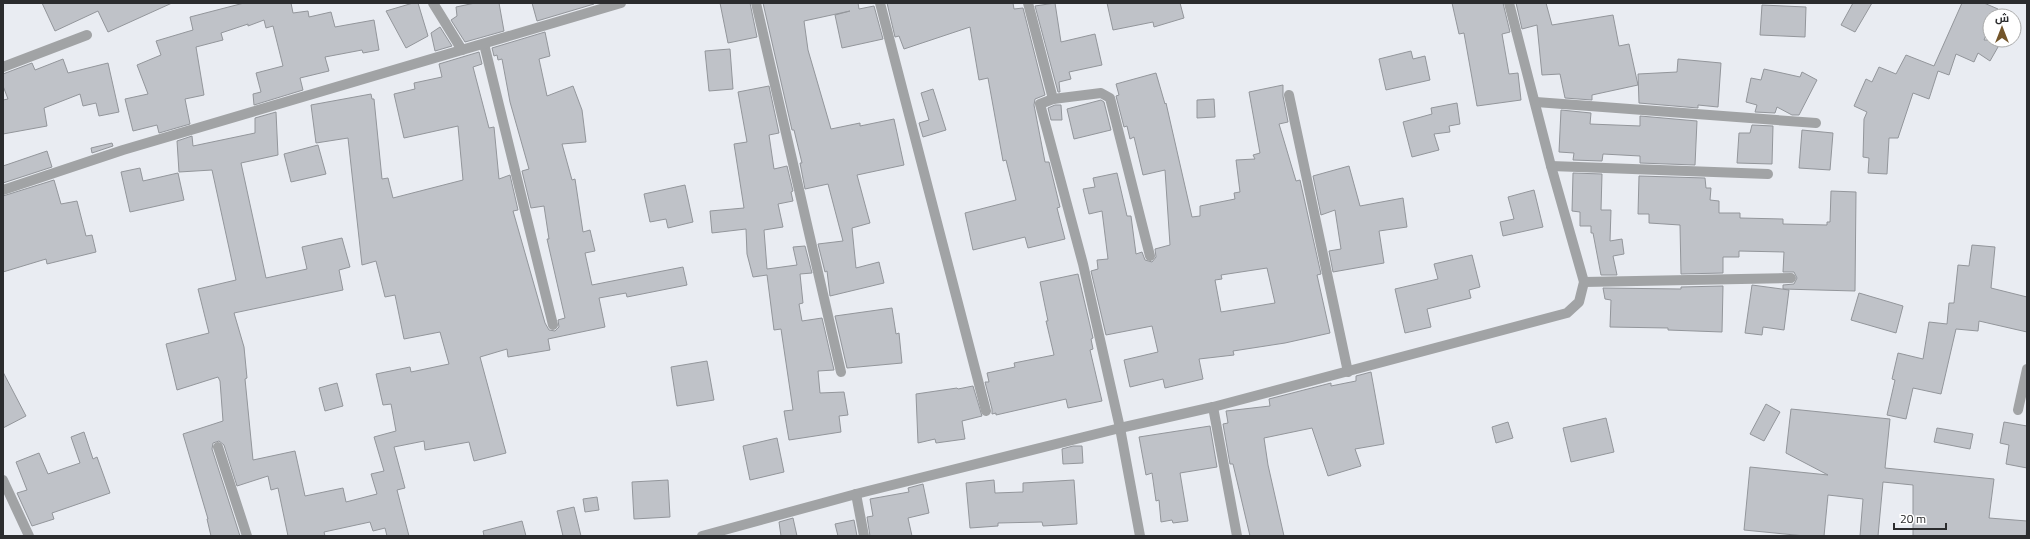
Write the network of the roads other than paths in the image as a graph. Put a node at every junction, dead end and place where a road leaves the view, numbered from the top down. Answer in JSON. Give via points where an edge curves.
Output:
{"nodes":[{"id":1,"x":433,"y":3,"type":"edge"},
{"id":2,"x":621,"y":3,"type":"edge"},
{"id":3,"x":756,"y":3,"type":"edge"},
{"id":4,"x":880,"y":3,"type":"edge"},
{"id":5,"x":1028,"y":3,"type":"edge"},
{"id":6,"x":1509,"y":3,"type":"edge"},
{"id":7,"x":87,"y":35,"type":"dead end"},
{"id":8,"x":484,"y":44,"type":"junction"},
{"id":9,"x":462,"y":50,"type":"junction"},
{"id":10,"x":3,"y":67,"type":"edge"},
{"id":11,"x":1289,"y":95,"type":"dead end"},
{"id":12,"x":1053,"y":99,"type":"junction"},
{"id":13,"x":1536,"y":102,"type":"junction"},
{"id":14,"x":1816,"y":123,"type":"dead end"},
{"id":15,"x":1551,"y":166,"type":"junction"},
{"id":16,"x":1768,"y":174,"type":"dead end"},
{"id":17,"x":3,"y":190,"type":"edge"},
{"id":18,"x":1150,"y":256,"type":"dead end"},
{"id":19,"x":1791,"y":278,"type":"dead end"},
{"id":20,"x":1584,"y":282,"type":"junction"},
{"id":21,"x":553,"y":325,"type":"dead end"},
{"id":22,"x":2027,"y":369,"type":"edge"},
{"id":23,"x":841,"y":372,"type":"dead end"},
{"id":24,"x":1348,"y":372,"type":"junction"},
{"id":25,"x":1213,"y":407,"type":"junction"},
{"id":26,"x":986,"y":410,"type":"dead end"},
{"id":27,"x":2018,"y":410,"type":"dead end"},
{"id":28,"x":1120,"y":428,"type":"junction"},
{"id":29,"x":218,"y":447,"type":"dead end"},
{"id":30,"x":3,"y":480,"type":"edge"},
{"id":31,"x":856,"y":494,"type":"junction"},
{"id":32,"x":29,"y":536,"type":"edge"},
{"id":33,"x":247,"y":536,"type":"edge"},
{"id":34,"x":702,"y":536,"type":"edge"},
{"id":35,"x":864,"y":536,"type":"edge"},
{"id":36,"x":1140,"y":536,"type":"edge"},
{"id":37,"x":1238,"y":536,"type":"edge"}],
"edges":[{"from":1,"to":9,"type":"street"},
{"from":2,"to":8,"type":"street"},
{"from":3,"to":23,"type":"street"},
{"from":4,"to":26,"type":"street"},
{"from":5,"to":12,"type":"street"},
{"from":6,"to":13,"type":"street"},
{"from":7,"to":10,"type":"street"},
{"from":8,"to":9,"type":"street"},
{"from":8,"to":21,"type":"street"},
{"from":9,"to":17,"type":"street","via":[[123,150]]},
{"from":11,"to":24,"type":"street"},
{"from":12,"to":18,"type":"street","via":[[1101,92],[1110,98]]},
{"from":12,"to":28,"type":"street","via":[[1040,104],[1083,264]]},
{"from":13,"to":14,"type":"street"},
{"from":13,"to":15,"type":"street"},
{"from":15,"to":16,"type":"street"},
{"from":15,"to":20,"type":"street"},
{"from":19,"to":20,"type":"street"},
{"from":20,"to":24,"type":"street","via":[[1579,302],[1567,313]]},
{"from":22,"to":27,"type":"street"},
{"from":24,"to":25,"type":"street"},
{"from":25,"to":28,"type":"street"},
{"from":25,"to":37,"type":"street"},
{"from":28,"to":31,"type":"street"},
{"from":28,"to":36,"type":"street"},
{"from":29,"to":33,"type":"street"},
{"from":30,"to":32,"type":"street"},
{"from":31,"to":34,"type":"street"},
{"from":31,"to":35,"type":"street"}]}
